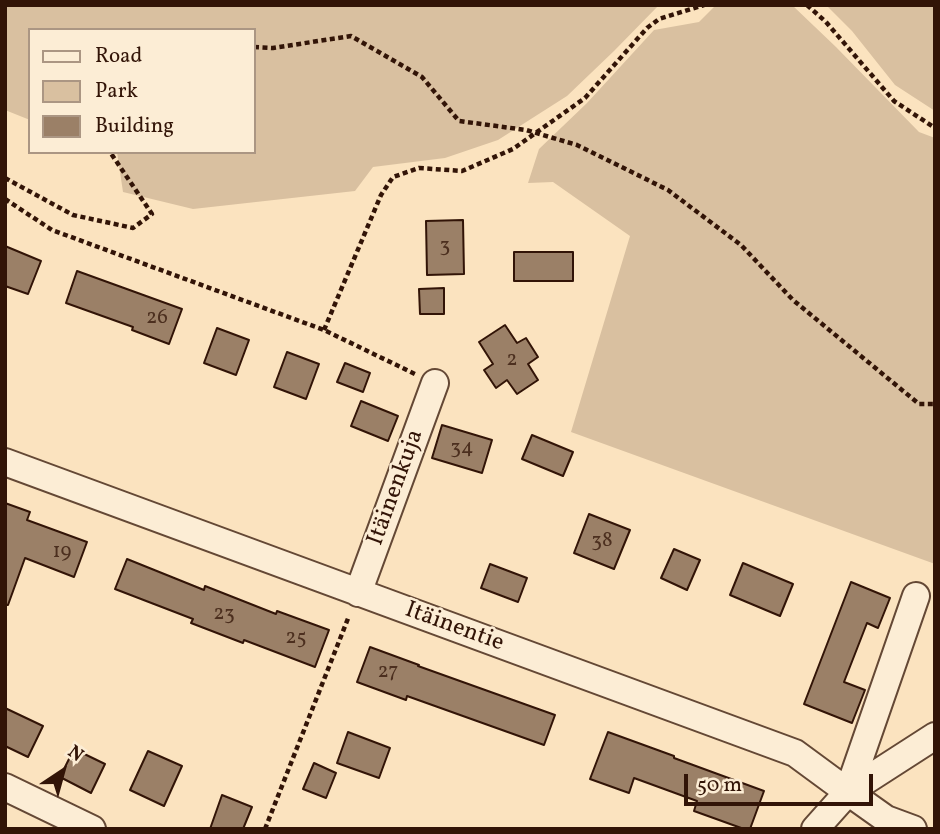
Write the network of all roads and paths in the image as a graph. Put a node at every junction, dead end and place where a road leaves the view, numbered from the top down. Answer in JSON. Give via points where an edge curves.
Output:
{"nodes":[{"id":1,"x":704,"y":5,"type":"edge"},
{"id":2,"x":807,"y":5,"type":"edge"},
{"id":3,"x":256,"y":47,"type":"edge"},
{"id":4,"x":935,"y":128,"type":"edge"},
{"id":5,"x":536,"y":133,"type":"junction"},
{"id":6,"x":111,"y":154,"type":"edge"},
{"id":7,"x":5,"y":178,"type":"edge"},
{"id":8,"x":5,"y":199,"type":"edge"},
{"id":9,"x":324,"y":330,"type":"junction"},
{"id":10,"x":435,"y":383,"type":"joint"},
{"id":11,"x":935,"y":404,"type":"edge"},
{"id":12,"x":5,"y":463,"type":"edge"},
{"id":13,"x":358,"y":593,"type":"junction"},
{"id":14,"x":916,"y":596,"type":"dead end"},
{"id":15,"x":935,"y":736,"type":"edge"},
{"id":16,"x":5,"y":787,"type":"edge"},
{"id":17,"x":848,"y":792,"type":"junction"},
{"id":18,"x":92,"y":829,"type":"edge"},
{"id":19,"x":265,"y":829,"type":"edge"},
{"id":20,"x":815,"y":829,"type":"edge"},
{"id":21,"x":913,"y":829,"type":"edge"}],
"edges":[{"from":1,"to":5,"type":"path","via":[[659,19],[647,28],[585,98]]},
{"from":2,"to":4,"type":"path","via":[[894,101]]},
{"from":3,"to":5,"type":"path","via":[[351,36],[422,77],[459,121]]},
{"from":5,"to":9,"type":"path","via":[[513,149],[462,171],[419,168],[393,177],[381,195]]},
{"from":5,"to":11,"type":"path","via":[[577,145],[668,190],[741,245],[793,300],[919,404]]},
{"from":6,"to":7,"type":"path","via":[[152,214],[133,228],[73,215]]},
{"from":8,"to":9,"type":"path","via":[[52,230]]},
{"from":9,"to":10,"type":"path"},
{"from":10,"to":13,"type":"street","name":"Itäinenkuja"},
{"from":12,"to":13,"type":"street","name":"Itäinentie"},
{"from":13,"to":17,"type":"street","name":"Itäinentie","via":[[795,753]]},
{"from":13,"to":19,"type":"path"},
{"from":14,"to":17,"type":"street"},
{"from":15,"to":17,"type":"street"},
{"from":16,"to":18,"type":"street"},
{"from":17,"to":20,"type":"street"},
{"from":17,"to":21,"type":"street","name":"Itäinentie","via":[[886,819]]}]}
